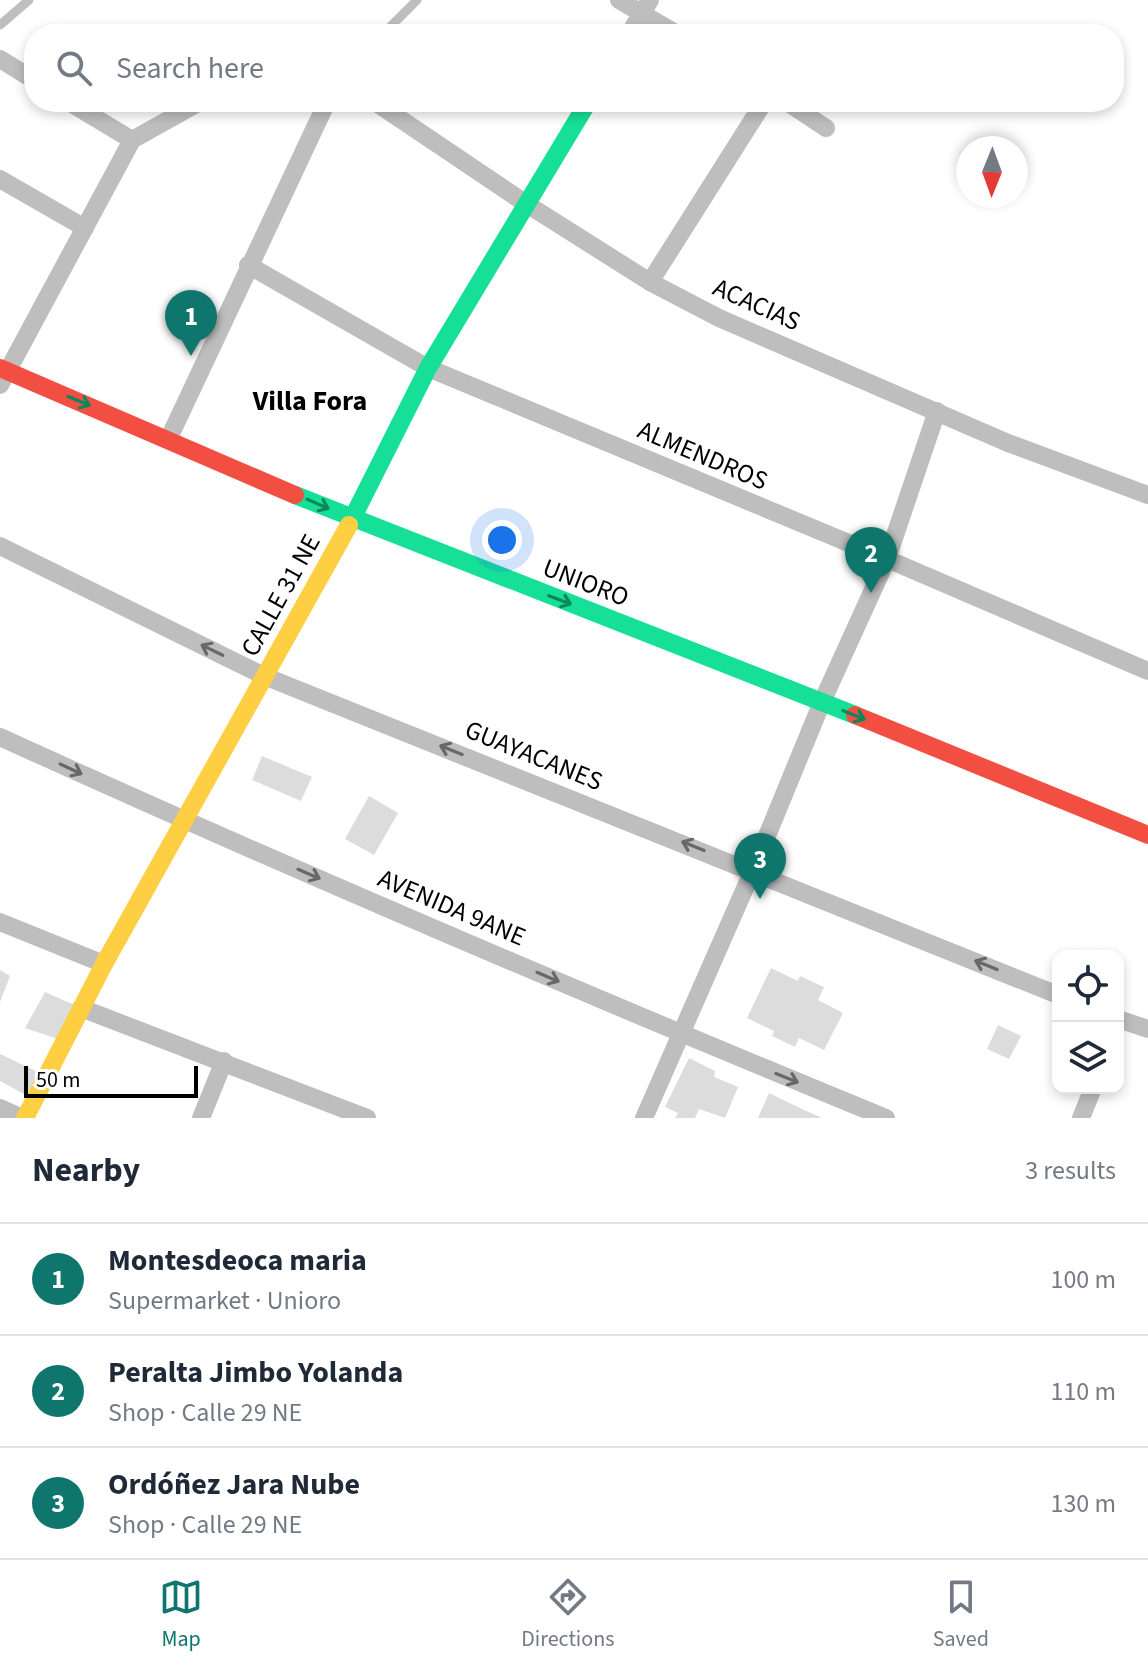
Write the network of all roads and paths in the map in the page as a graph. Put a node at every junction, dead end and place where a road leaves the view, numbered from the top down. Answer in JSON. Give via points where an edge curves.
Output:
{"nodes":[{"id":1,"x":29,"y":0,"type":"edge"},
{"id":2,"x":417,"y":0,"type":"edge"},
{"id":3,"x":619,"y":0,"type":"edge"},
{"id":4,"x":646,"y":7,"type":"edge"},
{"id":5,"x":393,"y":24,"type":"edge"},
{"id":6,"x":635,"y":24,"type":"edge"},
{"id":7,"x":666,"y":24,"type":"edge"},
{"id":8,"x":0,"y":25,"type":"edge"},
{"id":9,"x":0,"y":59,"type":"edge"},
{"id":10,"x":24,"y":74,"type":"edge"},
{"id":11,"x":86,"y":112,"type":"edge"},
{"id":12,"x":182,"y":112,"type":"edge"},
{"id":13,"x":322,"y":112,"type":"edge"},
{"id":14,"x":390,"y":112,"type":"edge"},
{"id":15,"x":582,"y":112,"type":"edge"},
{"id":16,"x":758,"y":112,"type":"edge"},
{"id":17,"x":802,"y":112,"type":"edge"},
{"id":18,"x":826,"y":128,"type":"dead end"},
{"id":19,"x":132,"y":140,"type":"junction"},
{"id":20,"x":0,"y":179,"type":"edge"},
{"id":21,"x":525,"y":203,"type":"junction"},
{"id":22,"x":85,"y":228,"type":"junction"},
{"id":23,"x":248,"y":265,"type":"junction"},
{"id":24,"x":650,"y":282,"type":"junction"},
{"id":25,"x":428,"y":368,"type":"junction"},
{"id":26,"x":2,"y":375,"type":"edge"},
{"id":27,"x":937,"y":411,"type":"junction"},
{"id":28,"x":169,"y":438,"type":"junction"},
{"id":29,"x":1148,"y":495,"type":"edge"},
{"id":30,"x":352,"y":519,"type":"junction"},
{"id":31,"x":0,"y":546,"type":"edge"},
{"id":32,"x":887,"y":559,"type":"junction"},
{"id":33,"x":1148,"y":671,"type":"edge"},
{"id":34,"x":264,"y":676,"type":"junction"},
{"id":35,"x":822,"y":702,"type":"junction"},
{"id":36,"x":0,"y":737,"type":"edge"},
{"id":37,"x":183,"y":821,"type":"junction"},
{"id":38,"x":1148,"y":835,"type":"edge"},
{"id":39,"x":753,"y":870,"type":"junction"},
{"id":40,"x":0,"y":922,"type":"edge"},
{"id":41,"x":104,"y":964,"type":"junction"},
{"id":42,"x":1052,"y":993,"type":"edge"},
{"id":43,"x":81,"y":1008,"type":"junction"},
{"id":44,"x":1123,"y":1022,"type":"edge"},
{"id":45,"x":1148,"y":1029,"type":"edge"},
{"id":46,"x":683,"y":1034,"type":"junction"},
{"id":47,"x":224,"y":1061,"type":"junction"},
{"id":48,"x":1091,"y":1094,"type":"edge"},
{"id":49,"x":0,"y":1108,"type":"edge"},
{"id":50,"x":24,"y":1118,"type":"edge"},
{"id":51,"x":201,"y":1118,"type":"edge"},
{"id":52,"x":367,"y":1118,"type":"edge"},
{"id":53,"x":644,"y":1118,"type":"edge"},
{"id":54,"x":886,"y":1118,"type":"edge"},
{"id":55,"x":1081,"y":1118,"type":"edge"}],
"edges":[{"from":1,"to":8,"type":"lane"},
{"from":2,"to":5,"type":"lane"},
{"from":3,"to":4,"type":"street"},
{"from":4,"to":6,"type":"street"},
{"from":4,"to":7,"type":"street"},
{"from":9,"to":10,"type":"street"},
{"from":11,"to":19,"type":"street"},
{"from":12,"to":19,"type":"street"},
{"from":13,"to":23,"type":"street"},
{"from":14,"to":21,"type":"street","name":"ACACIAS"},
{"from":15,"to":21,"type":"street","name":"CALLE 31 NE"},
{"from":16,"to":24,"type":"street"},
{"from":17,"to":18,"type":"street"},
{"from":19,"to":22,"type":"street"},
{"from":20,"to":22,"type":"street"},
{"from":21,"to":24,"type":"street","name":"ACACIAS"},
{"from":21,"to":25,"type":"street","name":"CALLE 31 NE"},
{"from":22,"to":26,"type":"street"},
{"from":23,"to":25,"type":"street","name":"ALMENDROS"},
{"from":23,"to":28,"type":"street"},
{"from":24,"to":27,"type":"street","name":"ACACIAS","via":[[719,318]]},
{"from":25,"to":30,"type":"street","name":"CALLE 31 NE"},
{"from":25,"to":32,"type":"street","name":"ALMENDROS"},
{"from":26,"to":28,"type":"street","name":"UNIORO","one_way":true},
{"from":27,"to":29,"type":"street","name":"ACACIAS"},
{"from":27,"to":32,"type":"street"},
{"from":28,"to":30,"type":"street","name":"UNIORO","one_way":true},
{"from":30,"to":34,"type":"street","name":"CALLE 31 NE"},
{"from":30,"to":35,"type":"street","name":"UNIORO","one_way":true},
{"from":34,"to":31,"type":"street","name":"GUAYACANES","one_way":true},
{"from":32,"to":33,"type":"street","name":"ALMENDROS"},
{"from":32,"to":35,"type":"street"},
{"from":34,"to":37,"type":"street","name":"CALLE 31 NE"},
{"from":39,"to":34,"type":"street","name":"GUAYACANES","one_way":true},
{"from":35,"to":38,"type":"street","name":"UNIORO","one_way":true},
{"from":35,"to":39,"type":"street"},
{"from":36,"to":37,"type":"street","name":"AVENIDA 9ANE","one_way":true},
{"from":37,"to":41,"type":"street","name":"CALLE 31 NE"},
{"from":37,"to":46,"type":"street","name":"AVENIDA 9ANE","one_way":true},
{"from":42,"to":39,"type":"street","name":"GUAYACANES","one_way":true},
{"from":39,"to":46,"type":"street"},
{"from":40,"to":41,"type":"street"},
{"from":41,"to":43,"type":"street","name":"CALLE 31 NE"},
{"from":43,"to":47,"type":"street"},
{"from":43,"to":50,"type":"street","name":"CALLE 31 NE"},
{"from":44,"to":45,"type":"street"},
{"from":46,"to":53,"type":"street"},
{"from":46,"to":54,"type":"street","name":"AVENIDA 9ANE","one_way":true},
{"from":47,"to":51,"type":"street"},
{"from":47,"to":52,"type":"street"},
{"from":48,"to":55,"type":"street"},
{"from":49,"to":50,"type":"street"}]}
